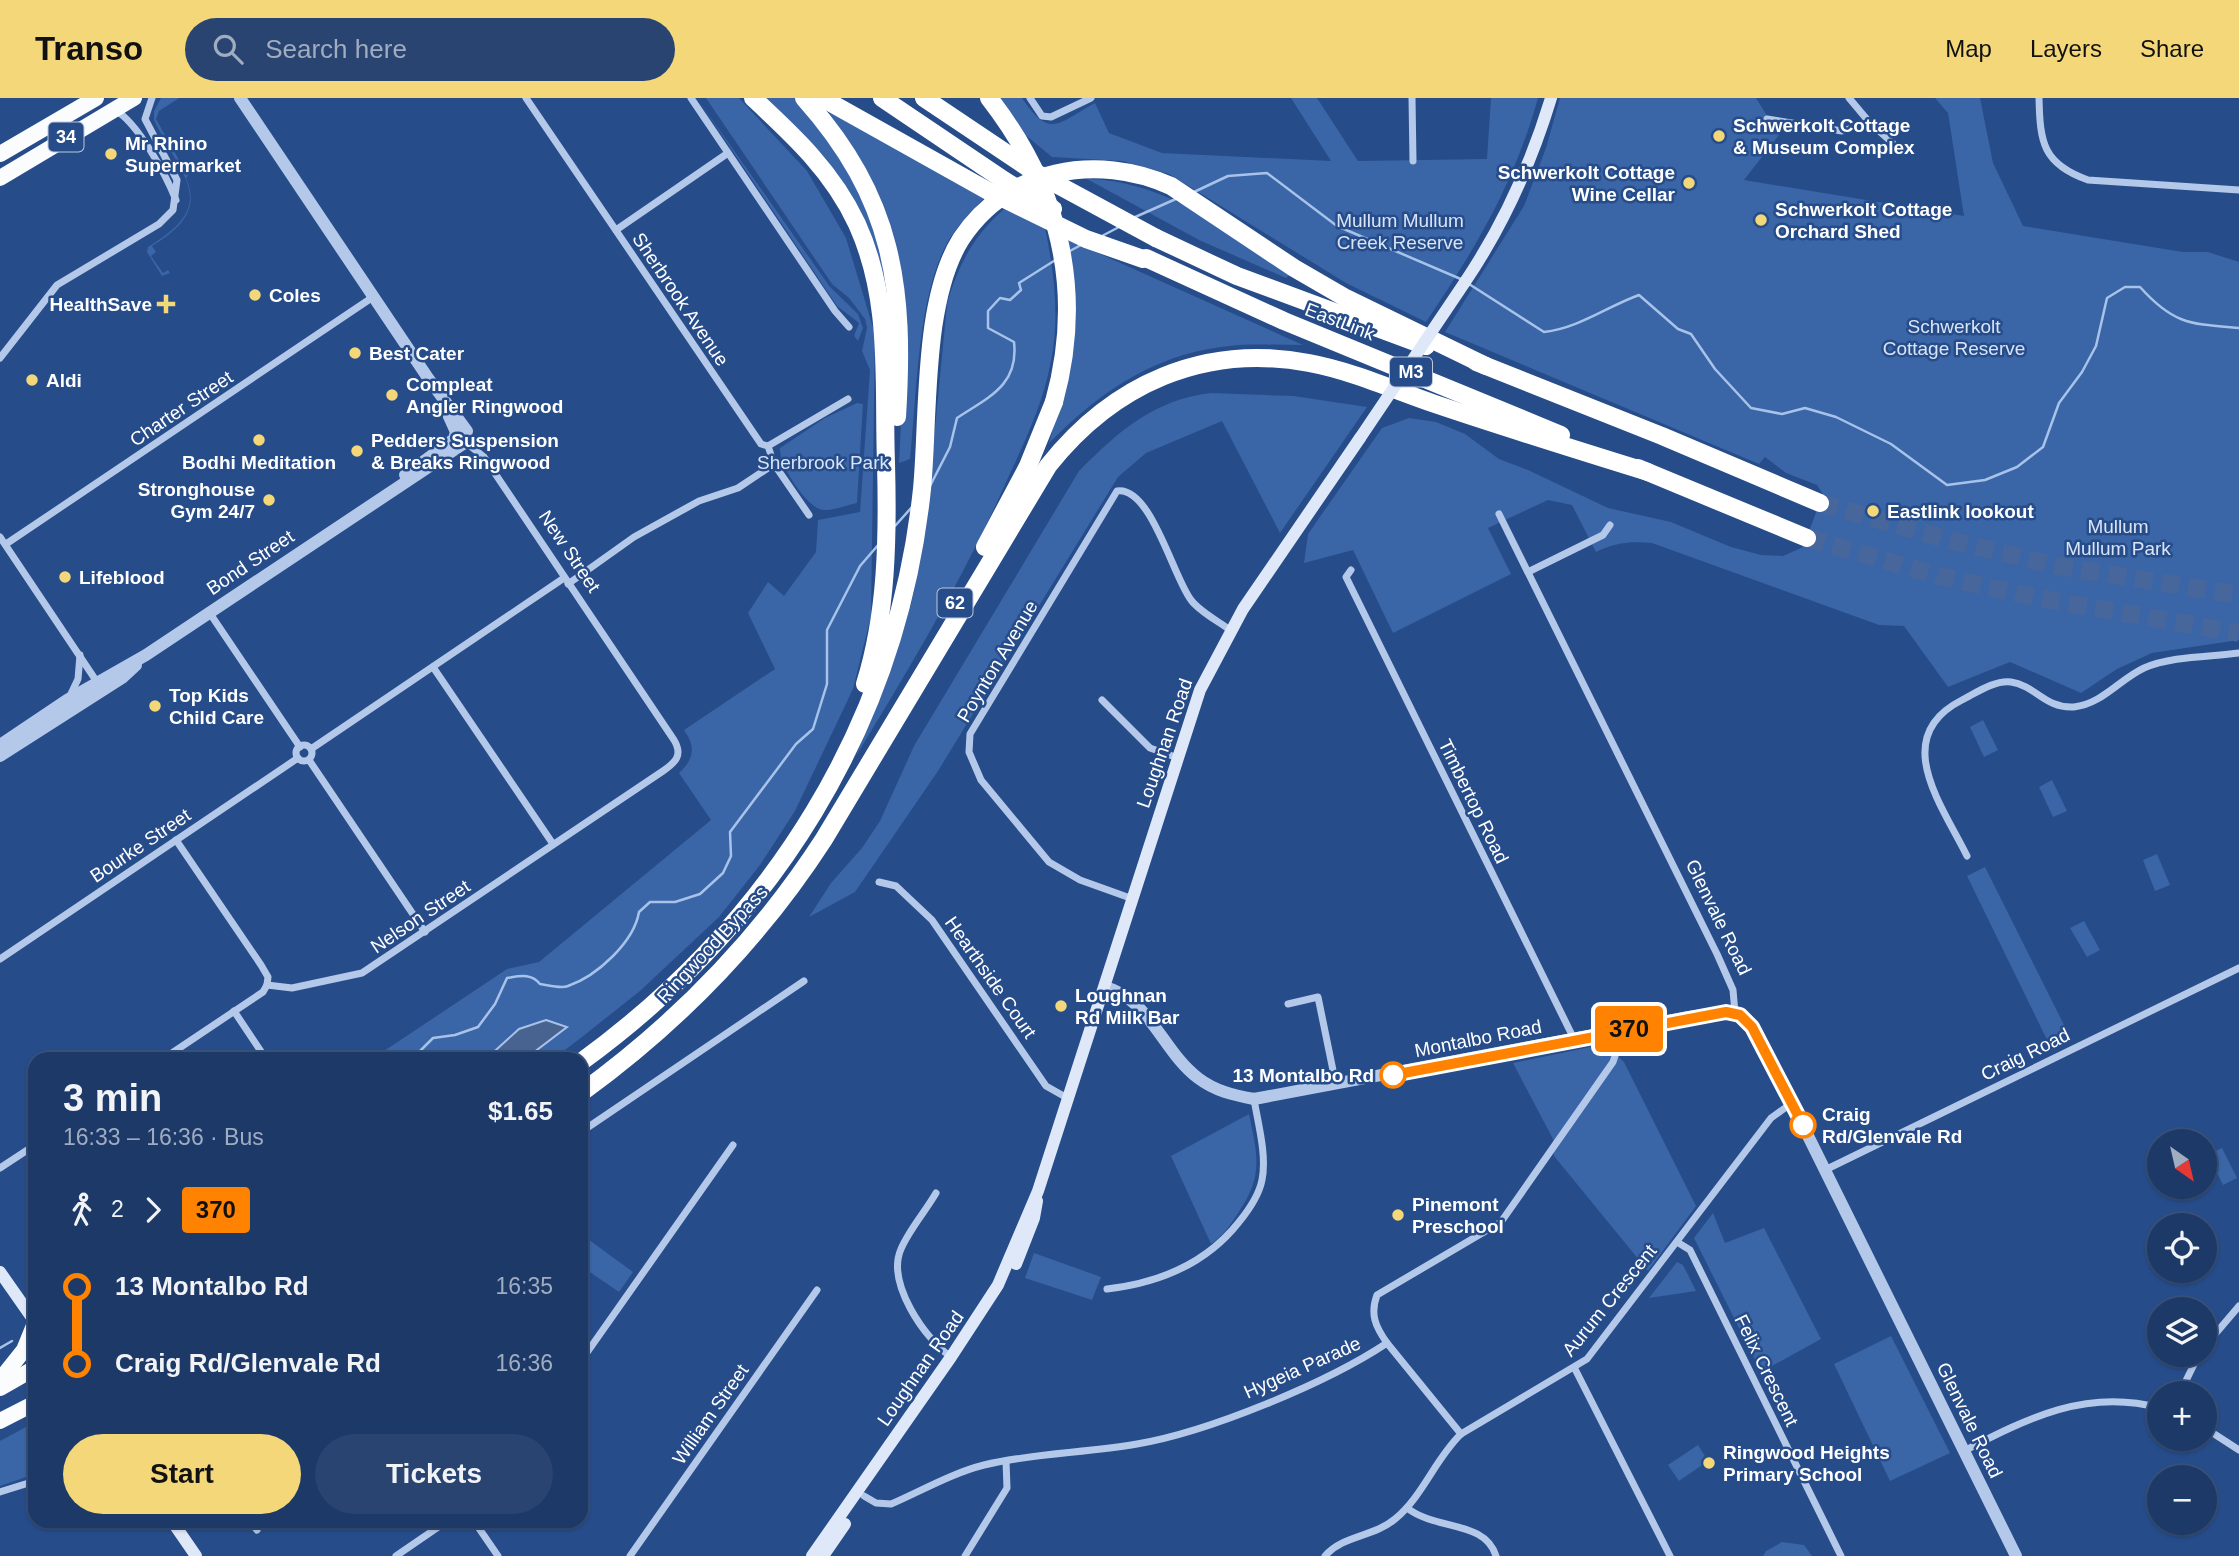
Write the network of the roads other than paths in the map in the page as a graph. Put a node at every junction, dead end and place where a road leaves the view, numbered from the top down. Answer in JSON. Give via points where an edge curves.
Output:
{"nodes":[{"id":1,"x":96,"y":98,"type":"edge"},
{"id":2,"x":134,"y":98,"type":"edge"},
{"id":3,"x":152,"y":98,"type":"edge"},
{"id":4,"x":240,"y":98,"type":"edge"},
{"id":5,"x":526,"y":98,"type":"edge"},
{"id":6,"x":691,"y":98,"type":"edge"},
{"id":7,"x":752,"y":98,"type":"edge"},
{"id":8,"x":804,"y":98,"type":"edge"},
{"id":9,"x":822,"y":98,"type":"edge"},
{"id":10,"x":882,"y":98,"type":"edge"},
{"id":11,"x":924,"y":98,"type":"edge"},
{"id":12,"x":933,"y":98,"type":"edge"},
{"id":13,"x":989,"y":98,"type":"edge"},
{"id":14,"x":1030,"y":98,"type":"edge"},
{"id":15,"x":1091,"y":98,"type":"edge"},
{"id":16,"x":1412,"y":98,"type":"edge"},
{"id":17,"x":1551,"y":98,"type":"edge"},
{"id":18,"x":1849,"y":98,"type":"edge"},
{"id":19,"x":2039,"y":98,"type":"edge"},
{"id":20,"x":111,"y":104,"type":"edge"},
{"id":21,"x":1767,"y":119,"type":"dead end"},
{"id":22,"x":1870,"y":123,"type":"junction"},
{"id":23,"x":961,"y":125,"type":"junction"},
{"id":24,"x":26,"y":137,"type":"junction"},
{"id":25,"x":1897,"y":147,"type":"dead end"},
{"id":26,"x":729,"y":153,"type":"junction"},
{"id":27,"x":0,"y":154,"type":"edge"},
{"id":28,"x":1413,"y":161,"type":"dead end"},
{"id":29,"x":0,"y":178,"type":"edge"},
{"id":30,"x":2239,"y":190,"type":"edge"},
{"id":31,"x":176,"y":201,"type":"junction"},
{"id":32,"x":615,"y":230,"type":"junction"},
{"id":33,"x":1144,"y":259,"type":"junction"},
{"id":34,"x":373,"y":297,"type":"junction"},
{"id":35,"x":849,"y":327,"type":"dead end"},
{"id":36,"x":0,"y":358,"type":"edge"},
{"id":37,"x":1486,"y":366,"type":"junction"},
{"id":38,"x":848,"y":399,"type":"dead end"},
{"id":39,"x":458,"y":439,"type":"junction"},
{"id":40,"x":768,"y":446,"type":"junction"},
{"id":41,"x":774,"y":464,"type":"junction"},
{"id":42,"x":1648,"y":472,"type":"junction"},
{"id":43,"x":888,"y":487,"type":"junction"},
{"id":44,"x":375,"y":500,"type":"junction"},
{"id":45,"x":1820,"y":503,"type":"tunnel mouth"},
{"id":46,"x":1499,"y":514,"type":"dead end"},
{"id":47,"x":809,"y":515,"type":"dead end"},
{"id":48,"x":1610,"y":525,"type":"dead end"},
{"id":49,"x":0,"y":537,"type":"edge"},
{"id":50,"x":1807,"y":538,"type":"tunnel mouth"},
{"id":51,"x":6,"y":544,"type":"junction"},
{"id":52,"x":1528,"y":572,"type":"junction"},
{"id":53,"x":1345,"y":575,"type":"dead end"},
{"id":54,"x":566,"y":581,"type":"junction"},
{"id":55,"x":209,"y":612,"type":"junction"},
{"id":56,"x":1230,"y":630,"type":"junction"},
{"id":57,"x":2239,"y":653,"type":"edge"},
{"id":58,"x":80,"y":655,"type":"junction"},
{"id":59,"x":433,"y":667,"type":"junction"},
{"id":60,"x":100,"y":686,"type":"junction"},
{"id":61,"x":67,"y":700,"type":"junction"},
{"id":62,"x":1102,"y":700,"type":"dead end"},
{"id":63,"x":0,"y":745,"type":"edge"},
{"id":64,"x":300,"y":747,"type":"junction"},
{"id":65,"x":311,"y":749,"type":"junction"},
{"id":66,"x":679,"y":754,"type":"joint"},
{"id":67,"x":0,"y":756,"type":"edge"},
{"id":68,"x":298,"y":758,"type":"junction"},
{"id":69,"x":1178,"y":758,"type":"junction"},
{"id":70,"x":309,"y":760,"type":"junction"},
{"id":71,"x":848,"y":799,"type":"junction"},
{"id":72,"x":176,"y":840,"type":"junction"},
{"id":73,"x":553,"y":844,"type":"junction"},
{"id":74,"x":1967,"y":856,"type":"dead end"},
{"id":75,"x":773,"y":872,"type":"junction"},
{"id":76,"x":878,"y":882,"type":"dead end"},
{"id":77,"x":1133,"y":899,"type":"junction"},
{"id":78,"x":425,"y":932,"type":"junction"},
{"id":79,"x":0,"y":959,"type":"edge"},
{"id":80,"x":2239,"y":968,"type":"edge"},
{"id":81,"x":804,"y":981,"type":"dead end"},
{"id":82,"x":267,"y":985,"type":"junction"},
{"id":83,"x":1105,"y":987,"type":"junction"},
{"id":84,"x":1288,"y":1004,"type":"dead end"},
{"id":85,"x":234,"y":1011,"type":"junction"},
{"id":86,"x":1735,"y":1013,"type":"junction"},
{"id":87,"x":1612,"y":1032,"type":"junction"},
{"id":88,"x":1574,"y":1039,"type":"junction"},
{"id":89,"x":173,"y":1052,"type":"edge"},
{"id":90,"x":261,"y":1052,"type":"edge"},
{"id":91,"x":588,"y":1057,"type":"edge"},
{"id":92,"x":1336,"y":1086,"type":"junction"},
{"id":93,"x":588,"y":1087,"type":"edge"},
{"id":94,"x":1254,"y":1099,"type":"junction"},
{"id":95,"x":1069,"y":1100,"type":"junction"},
{"id":96,"x":1792,"y":1103,"type":"junction"},
{"id":97,"x":588,"y":1127,"type":"edge"},
{"id":98,"x":733,"y":1145,"type":"dead end"},
{"id":99,"x":28,"y":1150,"type":"edge"},
{"id":100,"x":0,"y":1168,"type":"edge"},
{"id":101,"x":1825,"y":1170,"type":"junction"},
{"id":102,"x":1038,"y":1191,"type":"junction"},
{"id":103,"x":936,"y":1193,"type":"dead end"},
{"id":104,"x":1677,"y":1241,"type":"junction"},
{"id":105,"x":0,"y":1272,"type":"edge"},
{"id":106,"x":1107,"y":1289,"type":"dead end"},
{"id":107,"x":817,"y":1290,"type":"dead end"},
{"id":108,"x":28,"y":1306,"type":"edge"},
{"id":109,"x":2239,"y":1306,"type":"edge"},
{"id":110,"x":2217,"y":1332,"type":"edge"},
{"id":111,"x":28,"y":1340,"type":"edge"},
{"id":112,"x":1387,"y":1343,"type":"junction"},
{"id":113,"x":588,"y":1351,"type":"edge"},
{"id":114,"x":951,"y":1357,"type":"junction"},
{"id":115,"x":1575,"y":1369,"type":"junction"},
{"id":116,"x":28,"y":1372,"type":"edge"},
{"id":117,"x":0,"y":1380,"type":"edge"},
{"id":118,"x":0,"y":1388,"type":"edge"},
{"id":119,"x":2147,"y":1406,"type":"edge"},
{"id":120,"x":28,"y":1407,"type":"edge"},
{"id":121,"x":0,"y":1421,"type":"edge"},
{"id":122,"x":1461,"y":1434,"type":"junction"},
{"id":123,"x":2217,"y":1436,"type":"edge"},
{"id":124,"x":2239,"y":1450,"type":"edge"},
{"id":125,"x":1964,"y":1451,"type":"junction"},
{"id":126,"x":1006,"y":1461,"type":"junction"},
{"id":127,"x":28,"y":1483,"type":"edge"},
{"id":128,"x":0,"y":1492,"type":"edge"},
{"id":129,"x":864,"y":1496,"type":"junction"},
{"id":130,"x":1407,"y":1508,"type":"junction"},
{"id":131,"x":177,"y":1528,"type":"edge"},
{"id":132,"x":437,"y":1528,"type":"edge"},
{"id":133,"x":479,"y":1528,"type":"edge"},
{"id":134,"x":196,"y":1556,"type":"edge"},
{"id":135,"x":396,"y":1556,"type":"edge"},
{"id":136,"x":498,"y":1556,"type":"edge"},
{"id":137,"x":630,"y":1556,"type":"edge"},
{"id":138,"x":812,"y":1556,"type":"edge"},
{"id":139,"x":823,"y":1556,"type":"edge"},
{"id":140,"x":965,"y":1556,"type":"edge"},
{"id":141,"x":1325,"y":1556,"type":"edge"},
{"id":142,"x":1496,"y":1556,"type":"edge"},
{"id":143,"x":1670,"y":1556,"type":"edge"},
{"id":144,"x":1841,"y":1556,"type":"edge"},
{"id":145,"x":2016,"y":1556,"type":"edge"}],
"edges":[{"from":1,"to":24,"type":"highway","number":"34"},
{"from":2,"to":20,"type":"highway","number":"34"},
{"from":3,"to":31,"type":"street","via":[[145,119],[177,180]]},
{"from":4,"to":34,"type":"street"},
{"from":5,"to":32,"type":"street","name":"Sherbrook Avenue"},
{"from":6,"to":26,"type":"street"},
{"from":7,"to":43,"type":"highway","via":[[829,177],[869,254],[885,342]]},
{"from":8,"to":43,"type":"highway","via":[[836,136],[861,177],[892,263],[901,349]]},
{"from":9,"to":33,"type":"highway","bridge":true,"via":[[990,192],[1086,239]]},
{"from":10,"to":33,"type":"highway","name":"EastLink","number":"M3","bridge":true,"via":[[1005,181]]},
{"from":11,"to":23,"type":"highway","name":"EastLink","number":"M3"},
{"from":12,"to":23,"type":"highway"},
{"from":13,"to":71,"type":"highway","number":"62","bridge":true,"via":[[1034,166],[1059,238],[1066,274],[1066,345],[1054,402],[1006,510]]},
{"from":14,"to":15,"type":"street","via":[[1042,116],[1051,117]]},
{"from":16,"to":28,"type":"street"},
{"from":17,"to":56,"type":"main road","name":"Loughnan Road","bridge":true,"via":[[1524,176],[1498,229]]},
{"from":18,"to":22,"type":"street"},
{"from":19,"to":30,"type":"street","via":[[2046,151],[2066,172],[2088,180]]},
{"from":20,"to":24,"type":"highway"},
{"from":20,"to":29,"type":"highway","number":"34"},
{"from":20,"to":31,"type":"street","via":[[137,133]]},
{"from":21,"to":22,"type":"street","via":[[1842,131]]},
{"from":22,"to":25,"type":"street"},
{"from":23,"to":37,"type":"highway","name":"EastLink","number":"M3","bridge":true,"via":[[1114,217],[1237,276]]},
{"from":24,"to":27,"type":"highway","number":"34"},
{"from":26,"to":32,"type":"street"},
{"from":26,"to":35,"type":"street"},
{"from":31,"to":36,"type":"street","via":[[165,220],[57,285]]},
{"from":32,"to":40,"type":"street","name":"Sherbrook Avenue","via":[[761,444]]},
{"from":33,"to":42,"type":"highway","name":"EastLink","number":"M3"},
{"from":34,"to":39,"type":"street","via":[[467,431]]},
{"from":34,"to":51,"type":"street","name":"Charter Street"},
{"from":37,"to":45,"type":"highway","name":"EastLink","number":"M3"},
{"from":37,"to":75,"type":"highway","via":[[1344,297],[1150,177],[1098,168],[1045,176],[989,206],[949,262],[940,287],[912,562],[890,647],[837,775]]},
{"from":38,"to":40,"type":"street"},
{"from":39,"to":44,"type":"street","name":"Bond Street"},
{"from":39,"to":44,"type":"street","name":"Bond Street","via":[[432,467]]},
{"from":39,"to":54,"type":"street","name":"New Street","via":[[484,457]]},
{"from":40,"to":41,"type":"street","name":"Sherbrook Avenue"},
{"from":41,"to":47,"type":"street","name":"Sherbrook Avenue"},
{"from":41,"to":54,"type":"street","via":[[738,488],[699,501],[634,537]]},
{"from":42,"to":50,"type":"highway","name":"EastLink","number":"M3"},
{"from":42,"to":71,"type":"highway","via":[[1310,363],[1246,358],[1187,367],[1158,378],[1081,426],[1048,466]]},
{"from":43,"to":75,"type":"highway","via":[[877,636],[852,724],[824,785]]},
{"from":44,"to":55,"type":"street","name":"Bond Street"},
{"from":46,"to":52,"type":"street","name":"Glenvale Road"},
{"from":48,"to":52,"type":"street","via":[[1603,535]]},
{"from":49,"to":51,"type":"street"},
{"from":51,"to":58,"type":"street"},
{"from":52,"to":86,"type":"street","name":"Glenvale Road","via":[[1717,954],[1733,990]]},
{"from":53,"to":88,"type":"street","name":"Timbertop Road"},
{"from":54,"to":59,"type":"street"},
{"from":54,"to":66,"type":"street","name":"New Street"},
{"from":55,"to":60,"type":"street","name":"Bond Street"},
{"from":55,"to":64,"type":"street"},
{"from":56,"to":69,"type":"main road","name":"Loughnan Road","via":[[1200,690]]},
{"from":56,"to":77,"type":"street","name":"Poynton Avenue","via":[[1192,602],[1143,503],[1122,490],[1110,498],[970,734],[969,752],[981,780],[1049,862],[1080,880]]},
{"from":57,"to":74,"type":"street","via":[[2147,667],[2081,706],[2049,703],[2022,685],[2007,682],[1941,713],[1927,733],[1924,764]]},
{"from":58,"to":60,"type":"street"},
{"from":58,"to":61,"type":"street","via":[[78,679]]},
{"from":59,"to":65,"type":"street"},
{"from":59,"to":73,"type":"street"},
{"from":60,"to":61,"type":"street","name":"Bond Street"},
{"from":60,"to":67,"type":"street","name":"Bond Street"},
{"from":61,"to":63,"type":"street","name":"Bond Street"},
{"from":62,"to":69,"type":"street","via":[[1150,748]]},
{"from":64,"to":65,"type":"street"},
{"from":64,"to":68,"type":"street"},
{"from":65,"to":70,"type":"street"},
{"from":66,"to":73,"type":"street","name":"Nelson Street","via":[[663,771]]},
{"from":68,"to":70,"type":"street"},
{"from":68,"to":72,"type":"street","name":"Bourke Street"},
{"from":69,"to":77,"type":"main road","name":"Loughnan Road"},
{"from":70,"to":78,"type":"street"},
{"from":71,"to":93,"type":"highway","name":"Ringwood Bypass","via":[[793,885],[731,959],[671,1020]]},
{"from":72,"to":79,"type":"street","name":"Bourke Street"},
{"from":72,"to":82,"type":"street","via":[[261,965]]},
{"from":73,"to":78,"type":"street","name":"Nelson Street"},
{"from":75,"to":91,"type":"highway","name":"Ringwood Bypass","via":[[727,933],[683,978]]},
{"from":76,"to":95,"type":"street","name":"Hearthside Court","via":[[896,886],[932,920],[1046,1086]]},
{"from":77,"to":83,"type":"main road","name":"Loughnan Road"},
{"from":78,"to":82,"type":"street","name":"Nelson Street","via":[[356,976],[292,988]]},
{"from":80,"to":101,"type":"street","name":"Craig Road"},
{"from":81,"to":97,"type":"street"},
{"from":82,"to":85,"type":"street"},
{"from":83,"to":94,"type":"street","name":"Montalbo Road","via":[[1128,995],[1195,1076],[1221,1092]]},
{"from":83,"to":95,"type":"main road","name":"Loughnan Road"},
{"from":84,"to":92,"type":"street","via":[[1318,998]]},
{"from":85,"to":89,"type":"street"},
{"from":85,"to":90,"type":"street"},
{"from":86,"to":87,"type":"street","name":"Montalbo Road"},
{"from":86,"to":96,"type":"street","name":"Glenvale Road","via":[[1759,1037]]},
{"from":87,"to":88,"type":"street","name":"Montalbo Road"},
{"from":87,"to":112,"type":"street","name":"Hygeia Parade","via":[[1613,1062],[1501,1222],[1377,1294],[1373,1314]]},
{"from":88,"to":92,"type":"street","name":"Montalbo Road"},
{"from":92,"to":94,"type":"street","name":"Montalbo Road"},
{"from":94,"to":106,"type":"street","via":[[1262,1181],[1247,1212],[1220,1244],[1199,1260],[1132,1286]]},
{"from":95,"to":102,"type":"main road","name":"Loughnan Road"},
{"from":96,"to":101,"type":"street","name":"Glenvale Road"},
{"from":96,"to":104,"type":"street","name":"Aurum Crescent","via":[[1772,1118]]},
{"from":98,"to":113,"type":"street"},
{"from":99,"to":100,"type":"street"},
{"from":101,"to":125,"type":"street","name":"Glenvale Road"},
{"from":102,"to":114,"type":"main road","name":"Loughnan Road","via":[[998,1285]]},
{"from":102,"to":129,"type":"main road","name":"Loughnan Road","via":[[1027,1238],[1000,1296]]},
{"from":103,"to":114,"type":"street","via":[[901,1248],[899,1273],[921,1327]]},
{"from":104,"to":115,"type":"street","name":"Aurum Crescent"},
{"from":104,"to":144,"type":"street","name":"Felix Crescent","via":[[1690,1250]]},
{"from":105,"to":108,"type":"main road"},
{"from":107,"to":137,"type":"street","name":"William Street"},
{"from":109,"to":110,"type":"street"},
{"from":111,"to":117,"type":"highway"},
{"from":112,"to":122,"type":"street"},
{"from":112,"to":126,"type":"street","name":"Hygeia Parade","via":[[1271,1401],[1187,1431],[1140,1444]]},
{"from":114,"to":138,"type":"main road","name":"Loughnan Road"},
{"from":115,"to":122,"type":"street","name":"Aurum Crescent"},
{"from":115,"to":143,"type":"street"},
{"from":116,"to":118,"type":"highway"},
{"from":119,"to":125,"type":"street","via":[[2120,1401],[2064,1406]]},
{"from":120,"to":121,"type":"highway"},
{"from":122,"to":130,"type":"street","name":"Aurum Crescent"},
{"from":123,"to":124,"type":"street"},
{"from":125,"to":145,"type":"street","name":"Glenvale Road"},
{"from":126,"to":129,"type":"street","name":"Hygeia Parade","via":[[968,1471],[891,1504]]},
{"from":126,"to":140,"type":"street","via":[[1007,1488]]},
{"from":127,"to":128,"type":"street"},
{"from":129,"to":139,"type":"main road","name":"Loughnan Road"},
{"from":130,"to":141,"type":"street","name":"Aurum Crescent","via":[[1391,1523],[1336,1545]]},
{"from":130,"to":142,"type":"street","via":[[1427,1522],[1483,1535]]},
{"from":131,"to":134,"type":"main road"},
{"from":132,"to":135,"type":"street"},
{"from":133,"to":136,"type":"street"}]}
